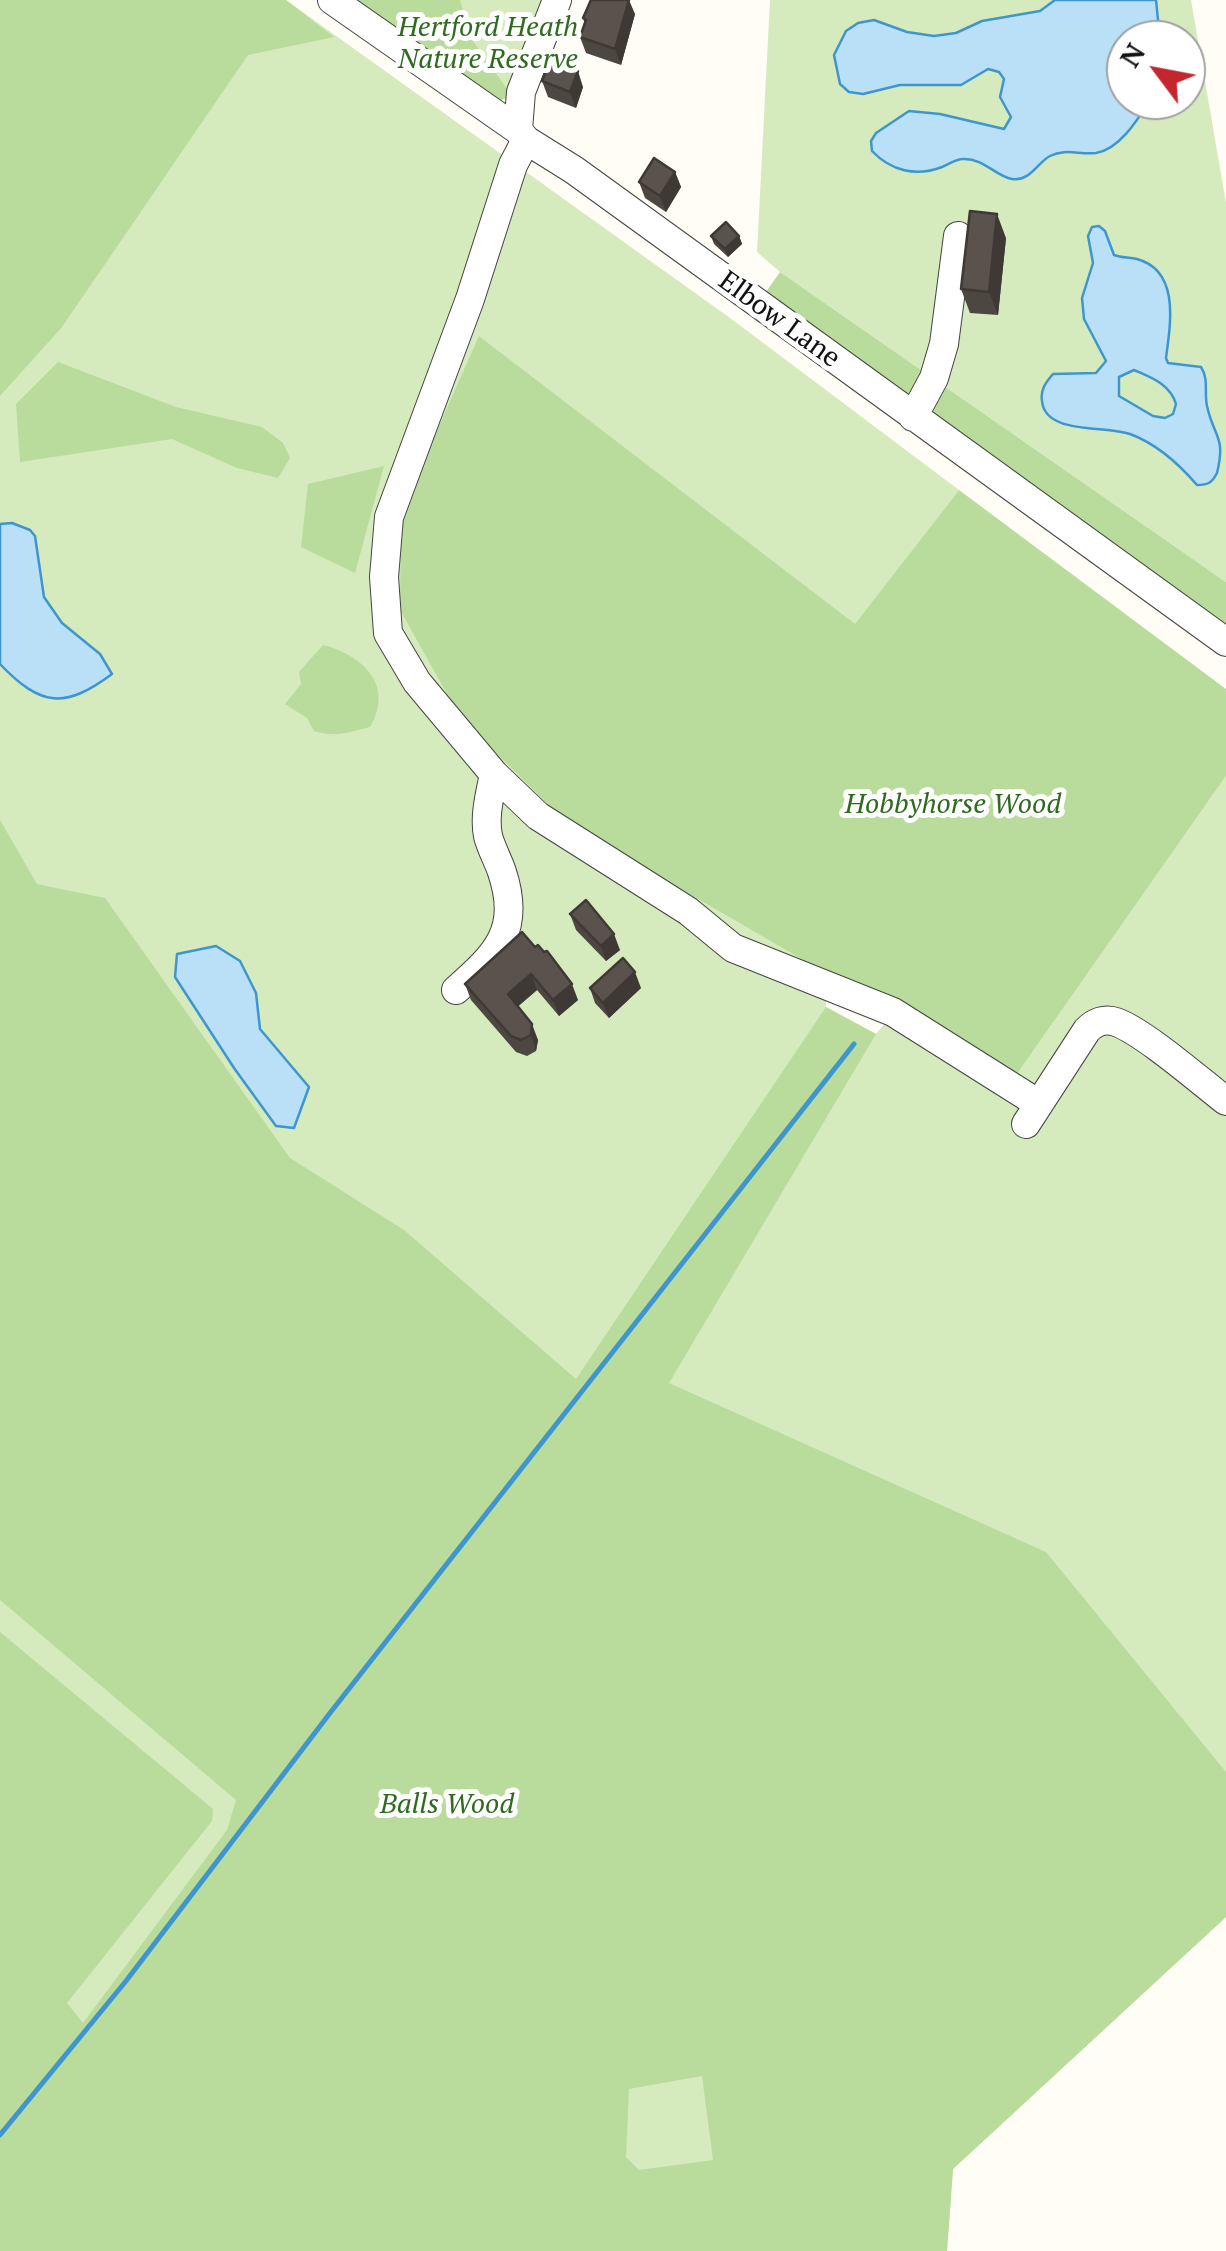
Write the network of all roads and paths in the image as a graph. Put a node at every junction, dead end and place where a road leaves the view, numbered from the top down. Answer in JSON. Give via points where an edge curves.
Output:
{"nodes":[{"id":1,"x":332,"y":0,"type":"edge"},
{"id":2,"x":558,"y":0,"type":"edge"},
{"id":3,"x":522,"y":135,"type":"junction"},
{"id":4,"x":958,"y":236,"type":"dead end"},
{"id":5,"x":913,"y":417,"type":"junction"},
{"id":6,"x":1226,"y":642,"type":"edge"},
{"id":7,"x":494,"y":774,"type":"junction"},
{"id":8,"x":456,"y":990,"type":"dead end"},
{"id":9,"x":1226,"y":1101,"type":"edge"}],
"edges":[{"from":1,"to":3,"type":"lane","name":"Elbow Lane"},
{"from":2,"to":3,"type":"lane","via":[[521,92]]},
{"from":3,"to":5,"type":"lane","name":"Elbow Lane"},
{"from":3,"to":7,"type":"lane","via":[[470,300],[389,517],[384,577],[388,633],[417,682]]},
{"from":4,"to":5,"type":"lane","via":[[944,344]]},
{"from":5,"to":6,"type":"lane","name":"Elbow Lane"},
{"from":7,"to":8,"type":"lane","via":[[488,835],[510,918],[494,954]]},
{"from":7,"to":9,"type":"lane","via":[[538,816],[688,910],[733,948],[893,1012],[1032,1114],[1088,1030],[1106,1020],[1139,1036]]}]}
